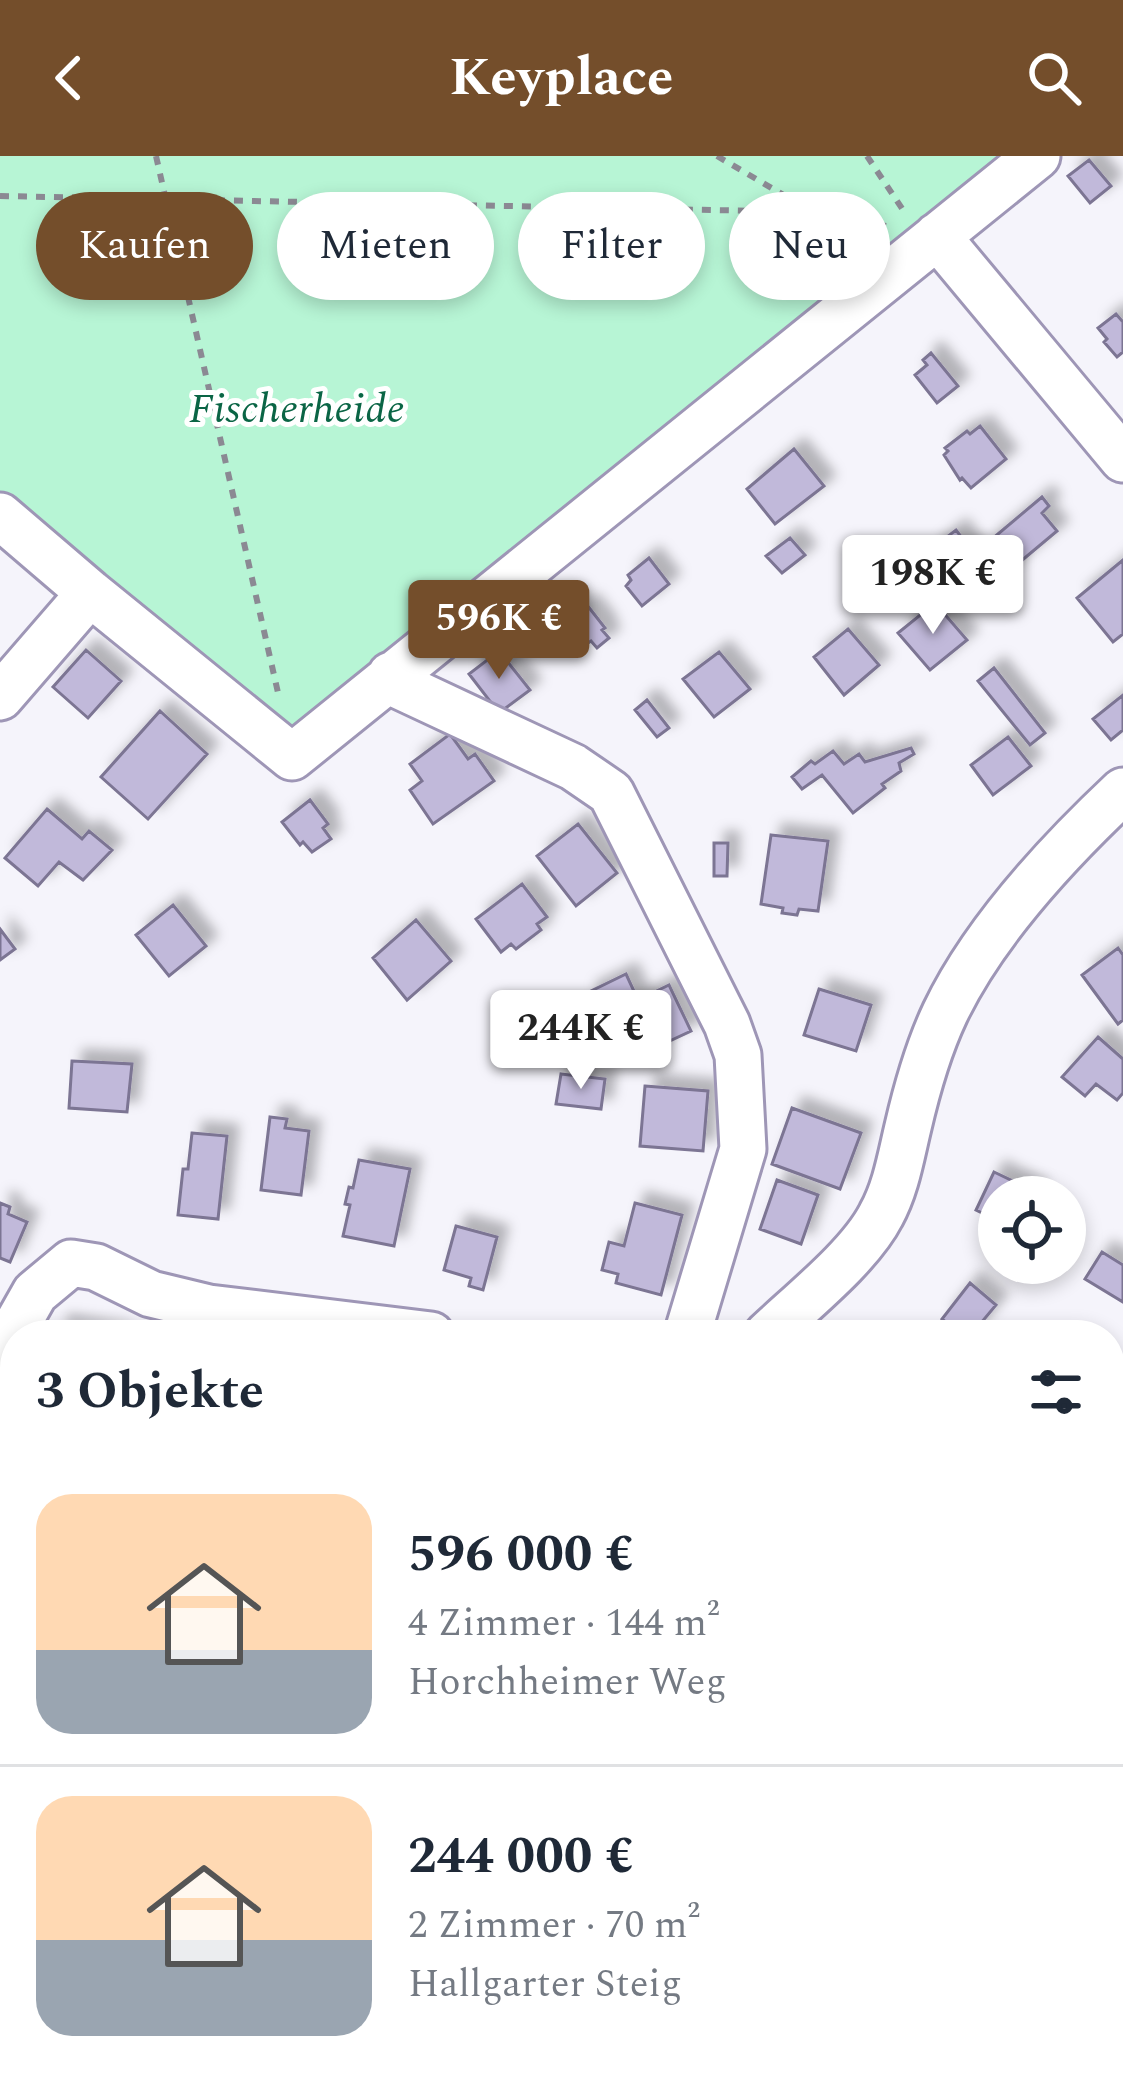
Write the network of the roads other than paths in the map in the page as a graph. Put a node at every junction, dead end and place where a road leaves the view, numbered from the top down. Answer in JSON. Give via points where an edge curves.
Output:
{"nodes":[{"id":1,"x":1037,"y":156,"type":"edge"},
{"id":2,"x":937,"y":236,"type":"junction"},
{"id":3,"x":1115,"y":434,"type":"edge"},
{"id":4,"x":0,"y":516,"type":"edge"},
{"id":5,"x":90,"y":593,"type":"junction"},
{"id":6,"x":391,"y":674,"type":"junction"},
{"id":7,"x":0,"y":697,"type":"edge"},
{"id":8,"x":1123,"y":791,"type":"edge"},
{"id":9,"x":20,"y":1320,"type":"edge"},
{"id":10,"x":308,"y":1320,"type":"edge"},
{"id":11,"x":692,"y":1320,"type":"edge"},
{"id":12,"x":783,"y":1320,"type":"edge"}],
"edges":[{"from":1,"to":2,"type":"street"},
{"from":2,"to":3,"type":"street"},
{"from":2,"to":6,"type":"street"},
{"from":4,"to":5,"type":"street"},
{"from":5,"to":6,"type":"street","via":[[292,757]]},
{"from":5,"to":7,"type":"street"},
{"from":6,"to":11,"type":"street","via":[[400,686],[611,793],[727,1024],[738,1055],[743,1149]]},
{"from":8,"to":12,"type":"street","via":[[1007,915],[968,969],[926,1062],[880,1218]]},
{"from":9,"to":10,"type":"street","via":[[35,1293],[71,1263],[209,1308]]}]}
